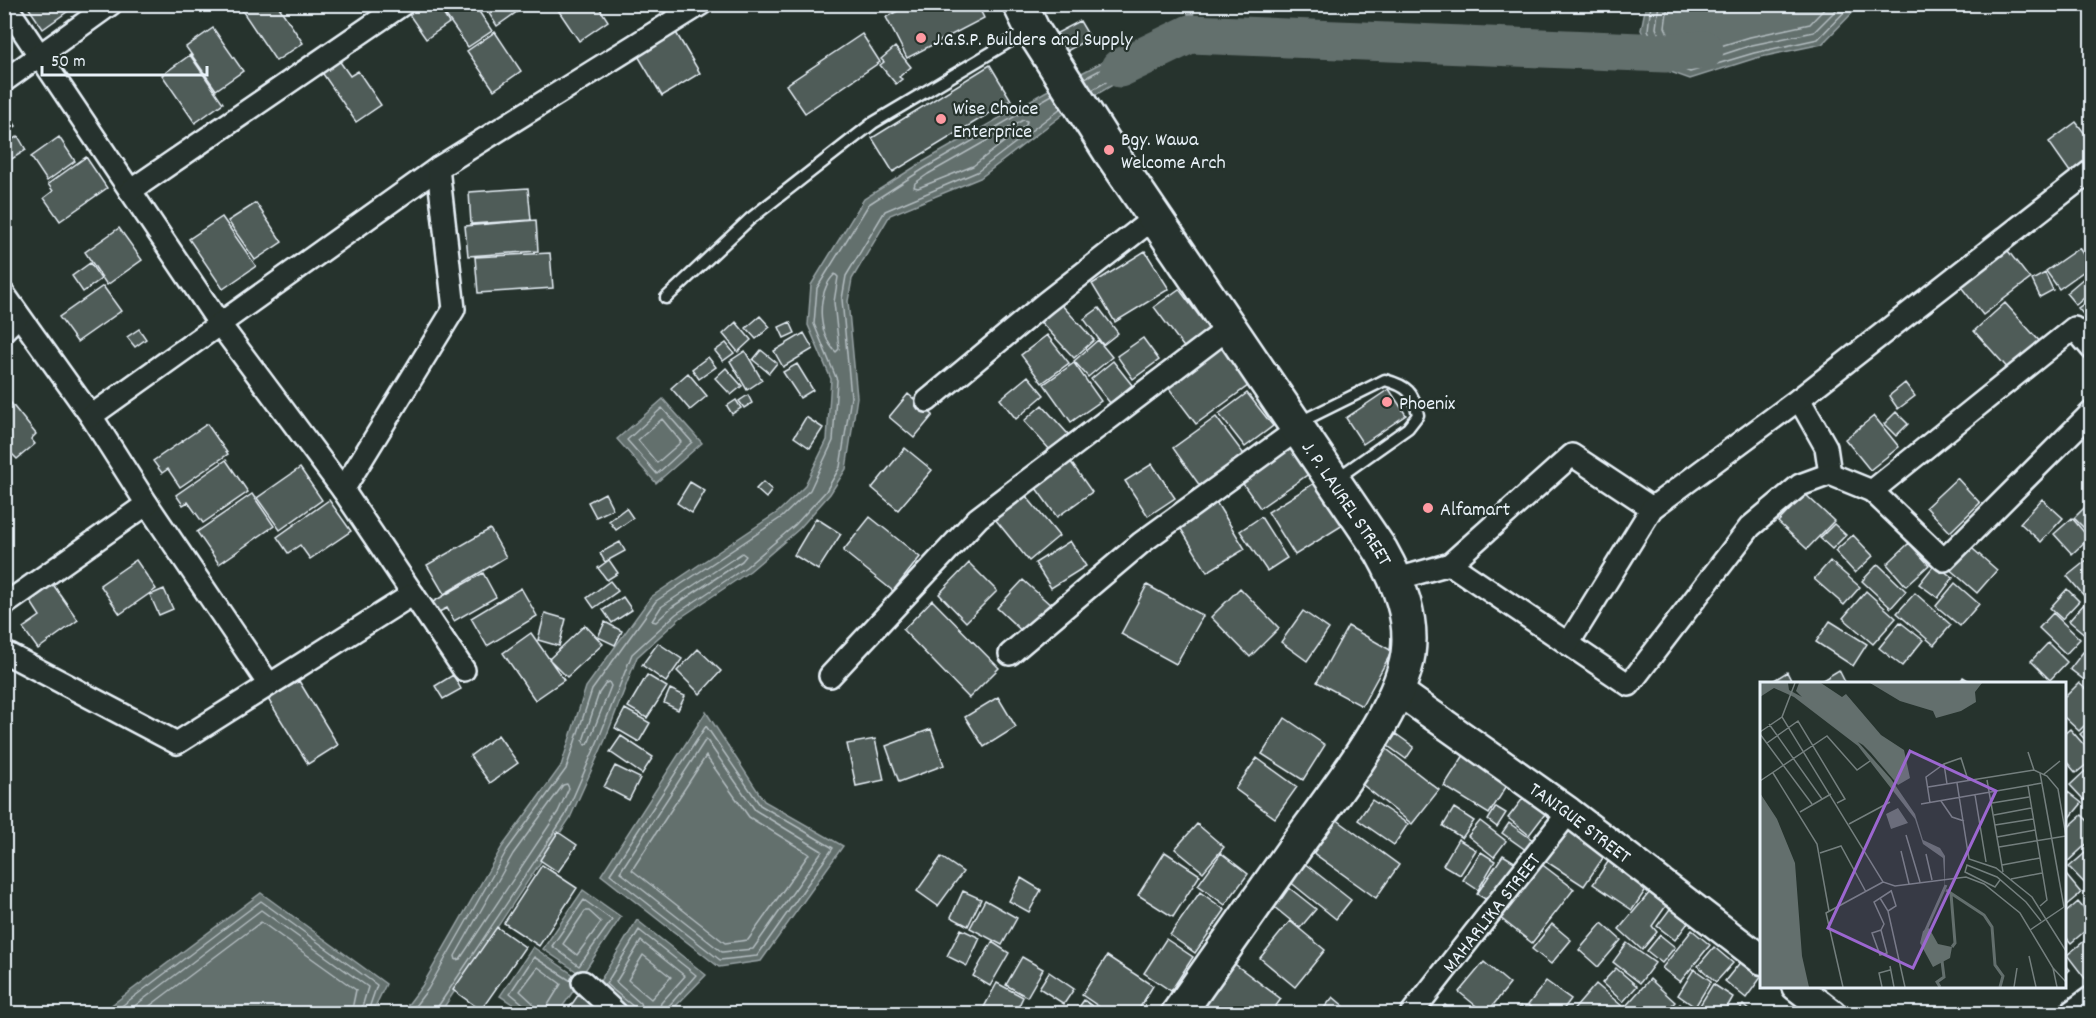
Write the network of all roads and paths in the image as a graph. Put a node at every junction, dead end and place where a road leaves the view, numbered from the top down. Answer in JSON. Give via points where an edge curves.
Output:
{"nodes":[{"id":1,"x":5,"y":4,"type":"edge"},
{"id":2,"x":111,"y":4,"type":"edge"},
{"id":3,"x":403,"y":4,"type":"edge"},
{"id":4,"x":701,"y":4,"type":"edge"},
{"id":5,"x":1026,"y":17,"type":"edge"},
{"id":6,"x":40,"y":54,"type":"junction"},
{"id":7,"x":4,"y":81,"type":"edge"},
{"id":8,"x":438,"y":168,"type":"junction"},
{"id":9,"x":2091,"y":170,"type":"edge"},
{"id":10,"x":130,"y":191,"type":"junction"},
{"id":11,"x":1154,"y":218,"type":"junction"},
{"id":12,"x":4,"y":294,"type":"edge"},
{"id":13,"x":666,"y":298,"type":"dead end"},
{"id":14,"x":11,"y":323,"type":"edge"},
{"id":15,"x":221,"y":326,"type":"junction"},
{"id":16,"x":1230,"y":327,"type":"junction"},
{"id":17,"x":2091,"y":349,"type":"edge"},
{"id":18,"x":1799,"y":399,"type":"junction"},
{"id":19,"x":927,"y":401,"type":"dead end"},
{"id":20,"x":2091,"y":412,"type":"edge"},
{"id":21,"x":92,"y":416,"type":"junction"},
{"id":22,"x":1297,"y":426,"type":"junction"},
{"id":23,"x":1830,"y":474,"type":"junction"},
{"id":24,"x":1334,"y":480,"type":"junction"},
{"id":25,"x":343,"y":490,"type":"junction"},
{"id":26,"x":1872,"y":491,"type":"junction"},
{"id":27,"x":147,"y":504,"type":"junction"},
{"id":28,"x":1652,"y":508,"type":"junction"},
{"id":29,"x":1450,"y":564,"type":"junction"},
{"id":30,"x":1397,"y":579,"type":"junction"},
{"id":31,"x":412,"y":594,"type":"junction"},
{"id":32,"x":4,"y":605,"type":"edge"},
{"id":33,"x":1568,"y":644,"type":"junction"},
{"id":34,"x":4,"y":652,"type":"edge"},
{"id":35,"x":1010,"y":654,"type":"dead end"},
{"id":36,"x":464,"y":670,"type":"dead end"},
{"id":37,"x":830,"y":676,"type":"dead end"},
{"id":38,"x":268,"y":683,"type":"junction"},
{"id":39,"x":1397,"y":690,"type":"junction"},
{"id":40,"x":1569,"y":812,"type":"junction"},
{"id":41,"x":1760,"y":959,"type":"edge"},
{"id":42,"x":583,"y":982,"type":"dead end"},
{"id":43,"x":1797,"y":988,"type":"edge"},
{"id":44,"x":2091,"y":1001,"type":"edge"},
{"id":45,"x":617,"y":1014,"type":"edge"},
{"id":46,"x":1178,"y":1014,"type":"edge"},
{"id":47,"x":1411,"y":1014,"type":"edge"},
{"id":48,"x":1832,"y":1014,"type":"edge"},
{"id":49,"x":2074,"y":1014,"type":"edge"}],
"edges":[{"from":1,"to":6,"type":"street"},
{"from":2,"to":6,"type":"street"},
{"from":3,"to":10,"type":"street"},
{"from":4,"to":8,"type":"street"},
{"from":5,"to":11,"type":"main road","name":"J. P. LAUREL STREET"},
{"from":5,"to":13,"type":"lane","via":[[873,123],[750,219]]},
{"from":6,"to":7,"type":"street"},
{"from":6,"to":10,"type":"street"},
{"from":8,"to":15,"type":"street"},
{"from":8,"to":25,"type":"street","via":[[454,309]]},
{"from":9,"to":18,"type":"street"},
{"from":10,"to":15,"type":"street"},
{"from":11,"to":16,"type":"main road","name":"J. P. LAUREL STREET"},
{"from":11,"to":19,"type":"street"},
{"from":12,"to":14,"type":"street"},
{"from":14,"to":21,"type":"street"},
{"from":15,"to":21,"type":"street"},
{"from":15,"to":25,"type":"street"},
{"from":16,"to":22,"type":"main road","name":"J. P. LAUREL STREET"},
{"from":16,"to":37,"type":"street","via":[[978,518]]},
{"from":17,"to":26,"type":"street","via":[[2074,328]]},
{"from":18,"to":23,"type":"street","via":[[1826,447]]},
{"from":18,"to":28,"type":"street"},
{"from":20,"to":26,"type":"street","via":[[1944,560]]},
{"from":21,"to":27,"type":"street"},
{"from":22,"to":24,"type":"main road","name":"J. P. LAUREL STREET"},
{"from":22,"to":24,"type":"lane","via":[[1385,380],[1402,385],[1415,399],[1418,414],[1408,428]]},
{"from":22,"to":35,"type":"street","via":[[1141,543]]},
{"from":23,"to":26,"type":"street"},
{"from":23,"to":33,"type":"street","via":[[1800,485],[1750,527],[1629,685]]},
{"from":24,"to":30,"type":"main road","name":"J. P. LAUREL STREET"},
{"from":25,"to":31,"type":"street"},
{"from":27,"to":32,"type":"street"},
{"from":27,"to":38,"type":"street"},
{"from":28,"to":29,"type":"street","via":[[1572,455]]},
{"from":28,"to":33,"type":"street"},
{"from":29,"to":30,"type":"street"},
{"from":29,"to":33,"type":"street"},
{"from":30,"to":39,"type":"main road","name":"J. P. LAUREL STREET","via":[[1406,606],[1408,654]]},
{"from":31,"to":36,"type":"street"},
{"from":31,"to":38,"type":"street"},
{"from":34,"to":38,"type":"street","via":[[177,743]]},
{"from":39,"to":40,"type":"street","name":"TANIGUE STREET"},
{"from":39,"to":46,"type":"main road","name":"J. P. LAUREL STREET","via":[[1360,757]]},
{"from":40,"to":41,"type":"street","name":"TANIGUE STREET"},
{"from":40,"to":47,"type":"street","name":"MAHARLIKA STREET"},
{"from":42,"to":45,"type":"street"},
{"from":43,"to":48,"type":"street"},
{"from":44,"to":49,"type":"street"}]}
